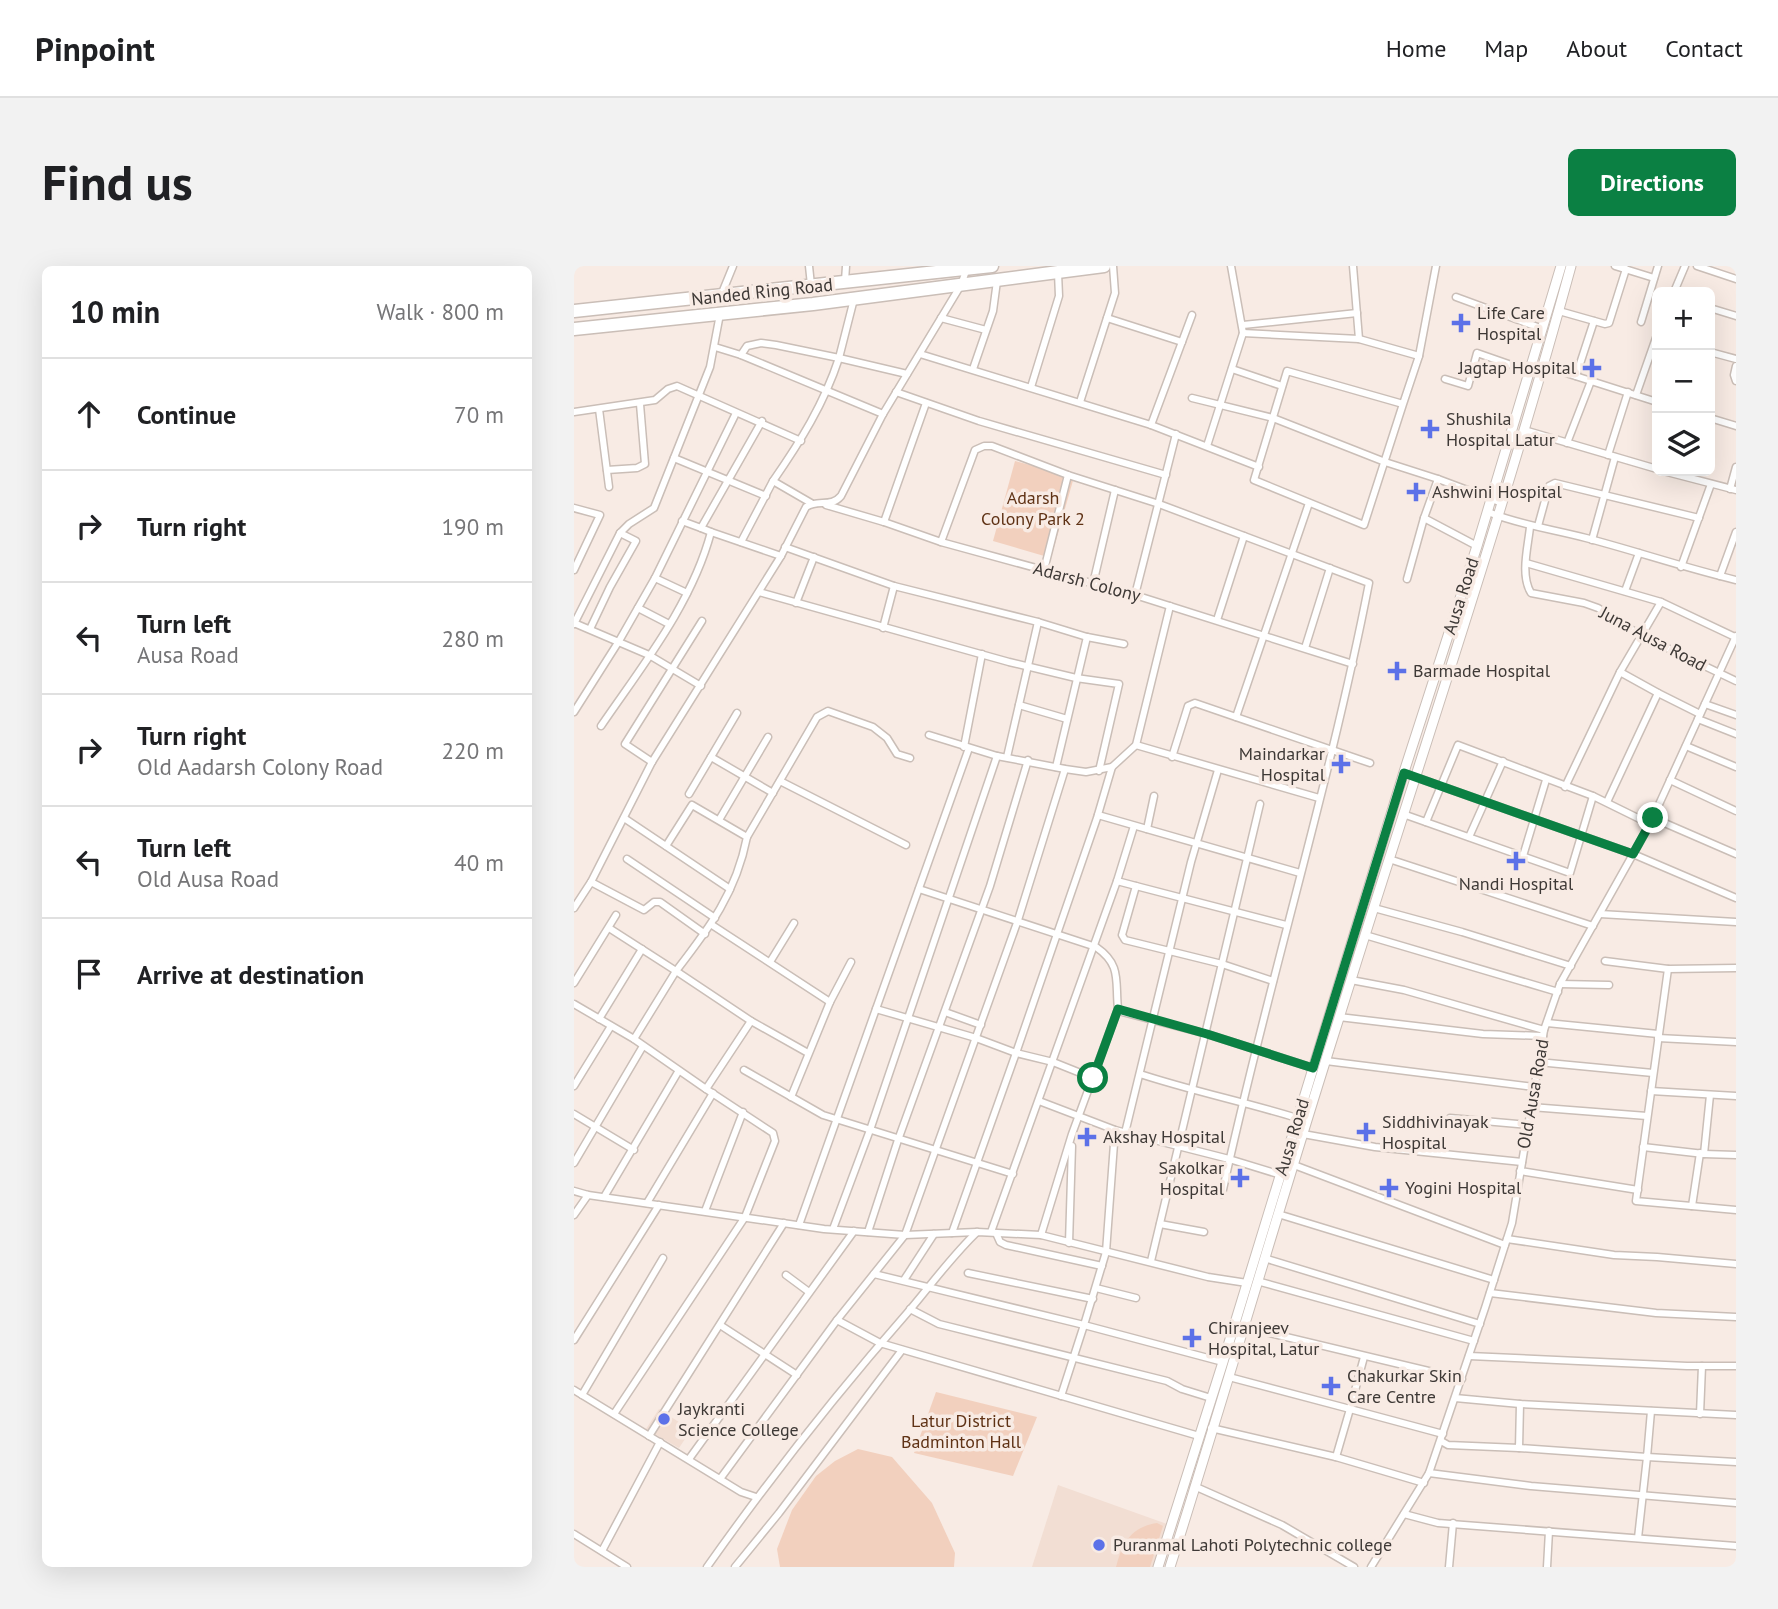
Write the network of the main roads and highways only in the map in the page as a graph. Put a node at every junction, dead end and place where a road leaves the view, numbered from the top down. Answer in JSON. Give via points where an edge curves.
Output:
{"nodes":[{"id":1,"x":992,"y":266,"type":"edge"},
{"id":2,"x":1104,"y":266,"type":"edge"},
{"id":3,"x":1561,"y":266,"type":"edge"},
{"id":4,"x":1571,"y":266,"type":"edge"},
{"id":5,"x":967,"y":268,"type":"edge"},
{"id":6,"x":900,"y":272,"type":"edge"},
{"id":7,"x":574,"y":312,"type":"edge"},
{"id":8,"x":574,"y":329,"type":"edge"},
{"id":9,"x":1285,"y":1177,"type":"junction"},
{"id":10,"x":1252,"y":1282,"type":"junction"},
{"id":11,"x":1158,"y":1567,"type":"edge"},
{"id":12,"x":1170,"y":1567,"type":"edge"}],
"edges":[{"from":1,"to":5,"type":"highway","name":"Nanded Ring Road"},
{"from":2,"to":8,"type":"highway"},
{"from":3,"to":9,"type":"main road","name":"Ausa Road","via":[[1297,1118]]},
{"from":4,"to":9,"type":"main road","via":[[1498,516],[1294,1165]]},
{"from":5,"to":6,"type":"highway","name":"Nanded Ring Road"},
{"from":6,"to":7,"type":"highway","name":"Nanded Ring Road","via":[[845,283]]},
{"from":9,"to":10,"type":"main road","name":"Ausa Road"},
{"from":9,"to":10,"type":"main road","via":[[1278,1214]]},
{"from":10,"to":11,"type":"main road","name":"Ausa Road"},
{"from":10,"to":12,"type":"main road","via":[[1244,1328]]}]}
